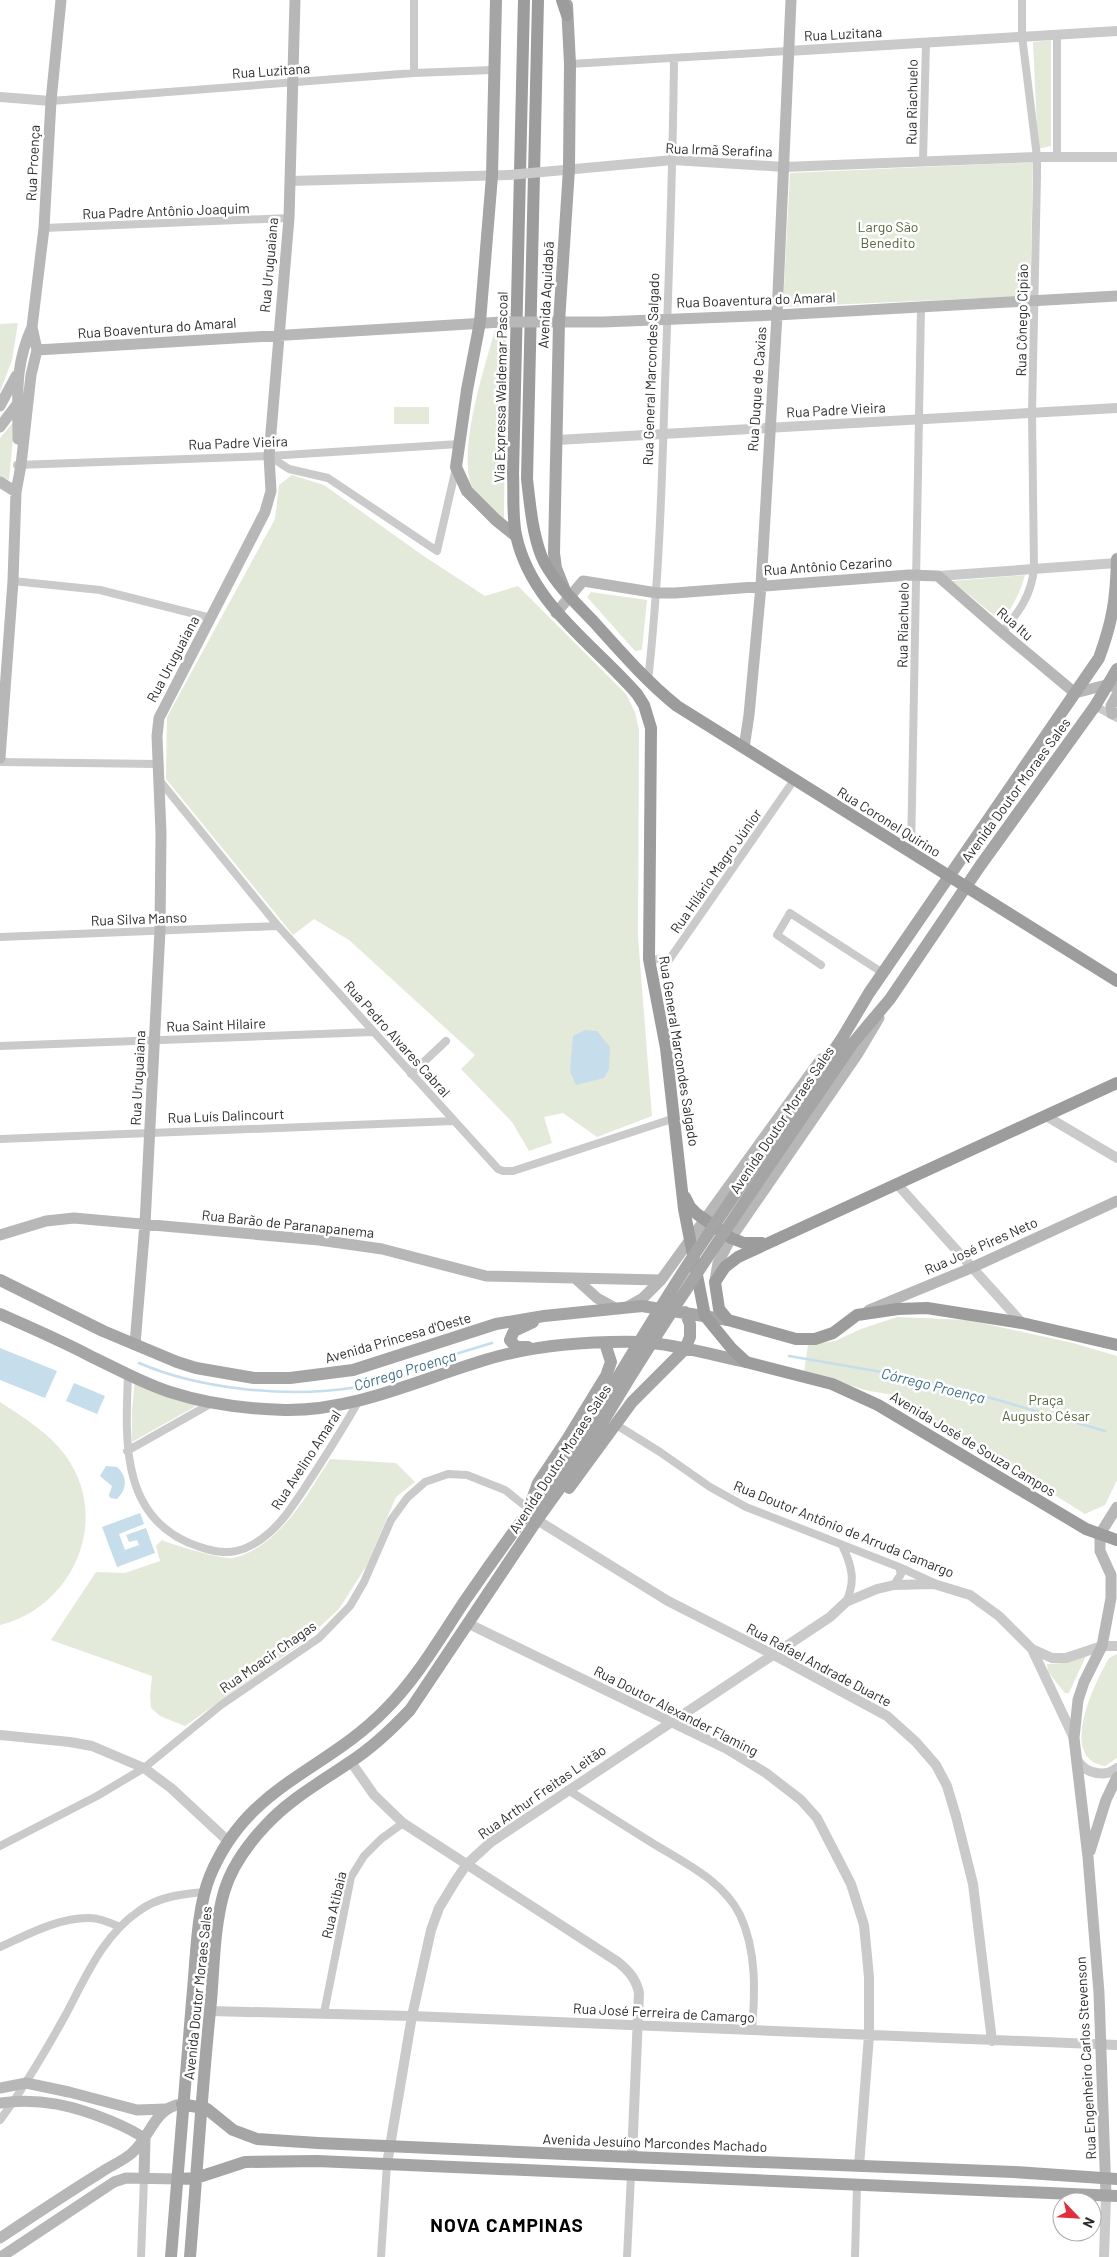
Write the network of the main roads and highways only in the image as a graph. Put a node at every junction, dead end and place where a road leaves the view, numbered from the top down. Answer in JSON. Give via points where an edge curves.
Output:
{"nodes":[{"id":1,"x":61,"y":0,"type":"edge"},
{"id":2,"x":295,"y":0,"type":"edge"},
{"id":3,"x":496,"y":0,"type":"edge"},
{"id":4,"x":524,"y":0,"type":"edge"},
{"id":5,"x":538,"y":0,"type":"edge"},
{"id":6,"x":562,"y":0,"type":"edge"},
{"id":7,"x":567,"y":0,"type":"edge"},
{"id":8,"x":791,"y":0,"type":"edge"},
{"id":9,"x":567,"y":15,"type":"junction"},
{"id":10,"x":1117,"y":296,"type":"edge"},
{"id":11,"x":777,"y":315,"type":"junction"},
{"id":12,"x":480,"y":322,"type":"junction"},
{"id":13,"x":559,"y":322,"type":"junction"},
{"id":14,"x":32,"y":327,"type":"junction"},
{"id":15,"x":278,"y":336,"type":"junction"},
{"id":16,"x":37,"y":350,"type":"junction"},
{"id":17,"x":17,"y":374,"type":"junction"},
{"id":18,"x":31,"y":375,"type":"junction"},
{"id":19,"x":18,"y":403,"type":"junction"},
{"id":20,"x":0,"y":406,"type":"edge"},
{"id":21,"x":0,"y":427,"type":"edge"},
{"id":22,"x":19,"y":468,"type":"junction"},
{"id":23,"x":0,"y":482,"type":"edge"},
{"id":24,"x":16,"y":492,"type":"junction"},
{"id":25,"x":516,"y":536,"type":"junction"},
{"id":26,"x":1117,"y":559,"type":"edge"},
{"id":27,"x":1117,"y":563,"type":"edge"},
{"id":28,"x":938,"y":576,"type":"joint"},
{"id":29,"x":761,"y":586,"type":"junction"},
{"id":30,"x":567,"y":593,"type":"junction"},
{"id":31,"x":556,"y":612,"type":"junction"},
{"id":32,"x":1117,"y":669,"type":"edge"},
{"id":33,"x":648,"y":682,"type":"joint"},
{"id":34,"x":1111,"y":686,"type":"edge"},
{"id":35,"x":1075,"y":693,"type":"junction"},
{"id":36,"x":1117,"y":695,"type":"edge"},
{"id":37,"x":1114,"y":716,"type":"edge"},
{"id":38,"x":651,"y":728,"type":"joint"},
{"id":39,"x":744,"y":748,"type":"junction"},
{"id":40,"x":0,"y":758,"type":"edge"},
{"id":41,"x":949,"y":877,"type":"junction"},
{"id":42,"x":966,"y":887,"type":"junction"},
{"id":43,"x":1117,"y":982,"type":"edge"},
{"id":44,"x":869,"y":993,"type":"junction"},
{"id":45,"x":890,"y":999,"type":"junction"},
{"id":46,"x":847,"y":1042,"type":"junction"},
{"id":47,"x":1117,"y":1083,"type":"edge"},
{"id":48,"x":734,"y":1180,"type":"junction"},
{"id":49,"x":684,"y":1194,"type":"junction"},
{"id":50,"x":757,"y":1201,"type":"junction"},
{"id":51,"x":1117,"y":1201,"type":"edge"},
{"id":52,"x":706,"y":1220,"type":"junction"},
{"id":53,"x":145,"y":1224,"type":"junction"},
{"id":54,"x":0,"y":1235,"type":"edge"},
{"id":55,"x":731,"y":1238,"type":"junction"},
{"id":56,"x":691,"y":1239,"type":"junction"},
{"id":57,"x":769,"y":1242,"type":"junction"},
{"id":58,"x":576,"y":1279,"type":"junction"},
{"id":59,"x":0,"y":1280,"type":"edge"},
{"id":60,"x":661,"y":1280,"type":"junction"},
{"id":61,"x":715,"y":1282,"type":"junction"},
{"id":62,"x":621,"y":1308,"type":"junction"},
{"id":63,"x":685,"y":1312,"type":"junction"},
{"id":64,"x":0,"y":1314,"type":"edge"},
{"id":65,"x":857,"y":1315,"type":"junction"},
{"id":66,"x":544,"y":1316,"type":"junction"},
{"id":67,"x":705,"y":1316,"type":"junction"},
{"id":68,"x":728,"y":1320,"type":"junction"},
{"id":69,"x":605,"y":1343,"type":"junction"},
{"id":70,"x":135,"y":1344,"type":"junction"},
{"id":71,"x":1117,"y":1345,"type":"edge"},
{"id":72,"x":541,"y":1347,"type":"junction"},
{"id":73,"x":685,"y":1349,"type":"junction"},
{"id":74,"x":746,"y":1362,"type":"junction"},
{"id":75,"x":1117,"y":1508,"type":"edge"},
{"id":76,"x":534,"y":1514,"type":"junction"},
{"id":77,"x":1100,"y":1534,"type":"junction"},
{"id":78,"x":1117,"y":1540,"type":"edge"},
{"id":79,"x":1114,"y":1575,"type":"edge"},
{"id":80,"x":1117,"y":1778,"type":"edge"},
{"id":81,"x":1088,"y":1857,"type":"junction"},
{"id":82,"x":0,"y":2088,"type":"edge"},
{"id":83,"x":0,"y":2103,"type":"edge"},
{"id":84,"x":182,"y":2104,"type":"junction"},
{"id":85,"x":202,"y":2107,"type":"junction"},
{"id":86,"x":166,"y":2109,"type":"junction"},
{"id":87,"x":145,"y":2139,"type":"junction"},
{"id":88,"x":318,"y":2143,"type":"junction"},
{"id":89,"x":490,"y":2151,"type":"junction"},
{"id":90,"x":317,"y":2160,"type":"junction"},
{"id":91,"x":724,"y":2161,"type":"junction"},
{"id":92,"x":776,"y":2163,"type":"junction"},
{"id":93,"x":490,"y":2169,"type":"junction"},
{"id":94,"x":970,"y":2170,"type":"junction"},
{"id":95,"x":1036,"y":2173,"type":"junction"},
{"id":96,"x":144,"y":2178,"type":"junction"},
{"id":97,"x":196,"y":2178,"type":"junction"},
{"id":98,"x":178,"y":2179,"type":"junction"},
{"id":99,"x":725,"y":2179,"type":"junction"},
{"id":100,"x":1112,"y":2179,"type":"edge"},
{"id":101,"x":776,"y":2182,"type":"junction"},
{"id":102,"x":969,"y":2189,"type":"junction"},
{"id":103,"x":1035,"y":2191,"type":"junction"},
{"id":104,"x":1112,"y":2196,"type":"edge"},
{"id":105,"x":0,"y":2238,"type":"edge"},
{"id":106,"x":1,"y":2257,"type":"edge"},
{"id":107,"x":171,"y":2257,"type":"edge"},
{"id":108,"x":190,"y":2257,"type":"edge"}],
"edges":[{"from":1,"to":14,"type":"main road","name":"Rua Proença","via":[[44,228]]},
{"from":2,"to":15,"type":"main road","name":"Rua Uruguaiana","via":[[289,218]]},
{"from":3,"to":12,"type":"main road","via":[[492,176]]},
{"from":4,"to":25,"type":"highway","name":"Via Expressa Waldemar Pascoal","via":[[513,474]]},
{"from":5,"to":30,"type":"highway","name":"Via Expressa Waldemar Pascoal","via":[[527,479],[542,555]]},
{"from":6,"to":9,"type":"highway"},
{"from":7,"to":9,"type":"main road","name":"Avenida Aquidabã"},
{"from":8,"to":11,"type":"main road","name":"Rua Duque de Caxias"},
{"from":9,"to":13,"type":"main road","name":"Avenida Aquidabã","via":[[569,169]]},
{"from":10,"to":11,"type":"main road","name":"Rua Boaventura do Amaral"},
{"from":11,"to":13,"type":"main road","name":"Rua Boaventura do Amaral"},
{"from":11,"to":29,"type":"main road","name":"Rua Duque de Caxias"},
{"from":12,"to":13,"type":"main road","name":"Rua Boaventura do Amaral","bridge":true},
{"from":12,"to":15,"type":"main road","name":"Rua Boaventura do Amaral"},
{"from":12,"to":25,"type":"main road","via":[[456,467],[467,491]]},
{"from":13,"to":30,"type":"main road","name":"Avenida Aquidabã","via":[[554,554],[556,568]]},
{"from":14,"to":16,"type":"main road","name":"Rua Proença"},
{"from":14,"to":17,"type":"main road","name":"Rua Proença"},
{"from":15,"to":16,"type":"main road","name":"Rua Boaventura do Amaral"},
{"from":15,"to":53,"type":"main road","name":"Rua Uruguaiana","via":[[269,456],[271,491],[265,512],[159,718],[160,930]]},
{"from":16,"to":18,"type":"main road","name":"Rua Proença"},
{"from":17,"to":19,"type":"main road","name":"Rua Proença"},
{"from":17,"to":20,"type":"main road"},
{"from":18,"to":19,"type":"main road","name":"Rua Proença"},
{"from":18,"to":22,"type":"main road","name":"Rua Proença"},
{"from":19,"to":21,"type":"main road"},
{"from":19,"to":22,"type":"main road","name":"Rua Proença"},
{"from":22,"to":24,"type":"main road","name":"Rua Proença"},
{"from":23,"to":24,"type":"main road"},
{"from":24,"to":40,"type":"main road","name":"Rua Proença"},
{"from":25,"to":31,"type":"highway","name":"Via Expressa Waldemar Pascoal","via":[[524,562],[538,589]]},
{"from":26,"to":27,"type":"main road","name":"Avenida Doutor Moraes Sales"},
{"from":27,"to":35,"type":"main road","name":"Avenida Doutor Moraes Sales","via":[[1110,628],[1099,658]]},
{"from":28,"to":29,"type":"main road","name":"Rua Antônio Cezarino"},
{"from":28,"to":35,"type":"main road","name":"Rua Itu"},
{"from":29,"to":30,"type":"main road","name":"Rua Antônio Cezarino","via":[[657,593],[583,582]]},
{"from":29,"to":39,"type":"main road","name":"Rua Duque de Caxias","via":[[750,715]]},
{"from":30,"to":31,"type":"main road","name":"Rua Antônio Cezarino"},
{"from":30,"to":33,"type":"highway","name":"Via Expressa Waldemar Pascoal"},
{"from":31,"to":38,"type":"highway","name":"Via Expressa Waldemar Pascoal","via":[[637,694]]},
{"from":32,"to":34,"type":"main road","name":"Avenida Doutor Moraes Sales"},
{"from":33,"to":39,"type":"highway","name":"Rua Coronel Quirino","via":[[677,706]]},
{"from":34,"to":35,"type":"main road"},
{"from":34,"to":42,"type":"main road","name":"Avenida Doutor Moraes Sales"},
{"from":35,"to":41,"type":"main road","name":"Avenida Doutor Moraes Sales"},
{"from":36,"to":37,"type":"main road","via":[[1111,706]]},
{"from":38,"to":49,"type":"highway","name":"Rua General Marcondes Salgado","via":[[649,959],[666,1048]]},
{"from":39,"to":41,"type":"highway","name":"Rua Coronel Quirino"},
{"from":41,"to":42,"type":"highway","name":"Rua Coronel Quirino"},
{"from":41,"to":44,"type":"main road","name":"Avenida Doutor Moraes Sales"},
{"from":42,"to":43,"type":"highway","name":"Rua Coronel Quirino"},
{"from":42,"to":45,"type":"main road","name":"Avenida Doutor Moraes Sales"},
{"from":44,"to":46,"type":"main road","name":"Avenida Doutor Moraes Sales"},
{"from":44,"to":48,"type":"main road","name":"Avenida Doutor Moraes Sales"},
{"from":45,"to":46,"type":"main road","name":"Avenida Doutor Moraes Sales"},
{"from":45,"to":50,"type":"main road","via":[[857,1055]]},
{"from":46,"to":76,"type":"main road","name":"Avenida Doutor Moraes Sales","bridge":true,"via":[[645,1353],[602,1426]]},
{"from":47,"to":57,"type":"highway"},
{"from":48,"to":50,"type":"main road","via":[[732,1191],[738,1202]]},
{"from":48,"to":52,"type":"main road","name":"Avenida Doutor Moraes Sales"},
{"from":49,"to":52,"type":"highway","via":[[690,1207]]},
{"from":49,"to":56,"type":"highway","name":"Rua General Marcondes Salgado"},
{"from":50,"to":55,"type":"main road"},
{"from":51,"to":65,"type":"main road","name":"Rua José Pires Neto","via":[[971,1268]]},
{"from":52,"to":55,"type":"highway"},
{"from":52,"to":56,"type":"main road","name":"Avenida Doutor Moraes Sales"},
{"from":53,"to":54,"type":"main road","name":"Rua Barão de Paranapanema","via":[[59,1219]]},
{"from":53,"to":58,"type":"main road","name":"Rua Barão de Paranapanema","via":[[382,1249],[486,1276]]},
{"from":53,"to":70,"type":"main road","name":"Rua Uruguaiana"},
{"from":55,"to":57,"type":"highway","via":[[744,1243]]},
{"from":55,"to":61,"type":"main road","via":[[718,1263]]},
{"from":56,"to":60,"type":"main road","name":"Avenida Doutor Moraes Sales"},
{"from":56,"to":67,"type":"highway","name":"Rua General Marcondes Salgado"},
{"from":57,"to":61,"type":"highway","via":[[731,1261]]},
{"from":58,"to":60,"type":"main road","name":"Rua Barão de Paranapanema"},
{"from":58,"to":62,"type":"main road","via":[[597,1298]]},
{"from":59,"to":70,"type":"main road","name":"Avenida Princesa d'Oeste"},
{"from":60,"to":62,"type":"main road","name":"Avenida Doutor Moraes Sales","via":[[643,1298]]},
{"from":61,"to":68,"type":"highway","via":[[719,1309]]},
{"from":62,"to":63,"type":"main road","name":"Avenida Princesa d'Oeste","via":[[642,1306]]},
{"from":62,"to":66,"type":"main road","name":"Avenida Princesa d'Oeste"},
{"from":63,"to":67,"type":"main road"},
{"from":63,"to":73,"type":"main road","via":[[690,1324],[690,1337]]},
{"from":64,"to":72,"type":"main road","via":[[128,1376],[169,1392],[248,1408],[324,1409],[358,1402],[500,1356]]},
{"from":65,"to":68,"type":"highway","via":[[833,1333],[815,1339],[796,1339]]},
{"from":65,"to":71,"type":"highway","via":[[927,1308],[1022,1323]]},
{"from":66,"to":70,"type":"main road","name":"Avenida Princesa d'Oeste","via":[[496,1324],[352,1370],[290,1378],[254,1378],[196,1368]]},
{"from":66,"to":72,"type":"main road","via":[[520,1327],[510,1340],[520,1348]]},
{"from":67,"to":68,"type":"main road"},
{"from":67,"to":74,"type":"highway","name":"Rua General Marcondes Salgado"},
{"from":69,"to":72,"type":"main road"},
{"from":69,"to":73,"type":"main road","name":"Avenida José de Souza Campos","via":[[644,1342]]},
{"from":69,"to":76,"type":"main road","via":[[611,1362],[606,1376],[538,1483],[533,1493]]},
{"from":73,"to":74,"type":"main road","name":"Avenida José de Souza Campos"},
{"from":73,"to":76,"type":"main road","via":[[643,1390],[554,1508]]},
{"from":74,"to":77,"type":"highway","name":"Avenida José de Souza Campos","via":[[832,1384],[878,1405],[1072,1521]]},
{"from":75,"to":77,"type":"main road"},
{"from":76,"to":84,"type":"main road","name":"Avenida Doutor Moraes Sales","via":[[387,1708],[346,1742],[272,1793],[244,1819],[228,1841],[204,1892]]},
{"from":76,"to":85,"type":"main road","name":"Avenida Doutor Moraes Sales","via":[[469,1624],[410,1710],[351,1762],[285,1806],[247,1849],[233,1873],[224,1892],[220,1916]]},
{"from":77,"to":78,"type":"highway","name":"Avenida José de Souza Campos"},
{"from":77,"to":79,"type":"main road","via":[[1100,1551]]},
{"from":79,"to":81,"type":"main road","name":"Rua Engenheiro Carlos Stevenson","via":[[1102,1646],[1078,1700],[1074,1738]]},
{"from":80,"to":81,"type":"main road","name":"Rua Engenheiro Carlos Stevenson"},
{"from":81,"to":100,"type":"main road","name":"Rua Engenheiro Carlos Stevenson"},
{"from":82,"to":86,"type":"main road","via":[[26,2083],[137,2110]]},
{"from":83,"to":87,"type":"main road","via":[[57,2103],[132,2130]]},
{"from":84,"to":85,"type":"main road"},
{"from":84,"to":86,"type":"main road"},
{"from":84,"to":98,"type":"main road","name":"Avenida Doutor Moraes Sales"},
{"from":85,"to":88,"type":"main road","name":"Avenida Jesuíno Marcondes Machado","via":[[244,2135],[257,2139]]},
{"from":85,"to":97,"type":"main road","name":"Avenida Doutor Moraes Sales"},
{"from":86,"to":87,"type":"main road","via":[[156,2118]]},
{"from":87,"to":96,"type":"main road"},
{"from":87,"to":105,"type":"main road","via":[[130,2155]]},
{"from":88,"to":89,"type":"main road","name":"Avenida Jesuíno Marcondes Machado"},
{"from":88,"to":90,"type":"main road"},
{"from":89,"to":91,"type":"main road","name":"Avenida Jesuíno Marcondes Machado"},
{"from":89,"to":93,"type":"main road"},
{"from":90,"to":93,"type":"main road"},
{"from":90,"to":97,"type":"main road","via":[[245,2162]]},
{"from":91,"to":92,"type":"main road","name":"Avenida Jesuíno Marcondes Machado"},
{"from":91,"to":99,"type":"main road"},
{"from":92,"to":94,"type":"main road","name":"Avenida Jesuíno Marcondes Machado"},
{"from":92,"to":101,"type":"main road"},
{"from":93,"to":99,"type":"main road"},
{"from":94,"to":95,"type":"main road","name":"Avenida Jesuíno Marcondes Machado"},
{"from":94,"to":102,"type":"main road"},
{"from":95,"to":100,"type":"main road","name":"Avenida Jesuíno Marcondes Machado"},
{"from":95,"to":103,"type":"main road"},
{"from":96,"to":98,"type":"main road"},
{"from":96,"to":106,"type":"main road","via":[[114,2182]]},
{"from":97,"to":98,"type":"main road"},
{"from":97,"to":108,"type":"main road","name":"Avenida Doutor Moraes Sales"},
{"from":98,"to":107,"type":"main road","name":"Avenida Doutor Moraes Sales"},
{"from":99,"to":101,"type":"main road"},
{"from":100,"to":104,"type":"main road","name":"Rua Engenheiro Carlos Stevenson"},
{"from":101,"to":102,"type":"main road"},
{"from":102,"to":103,"type":"main road"},
{"from":103,"to":104,"type":"main road"}]}
